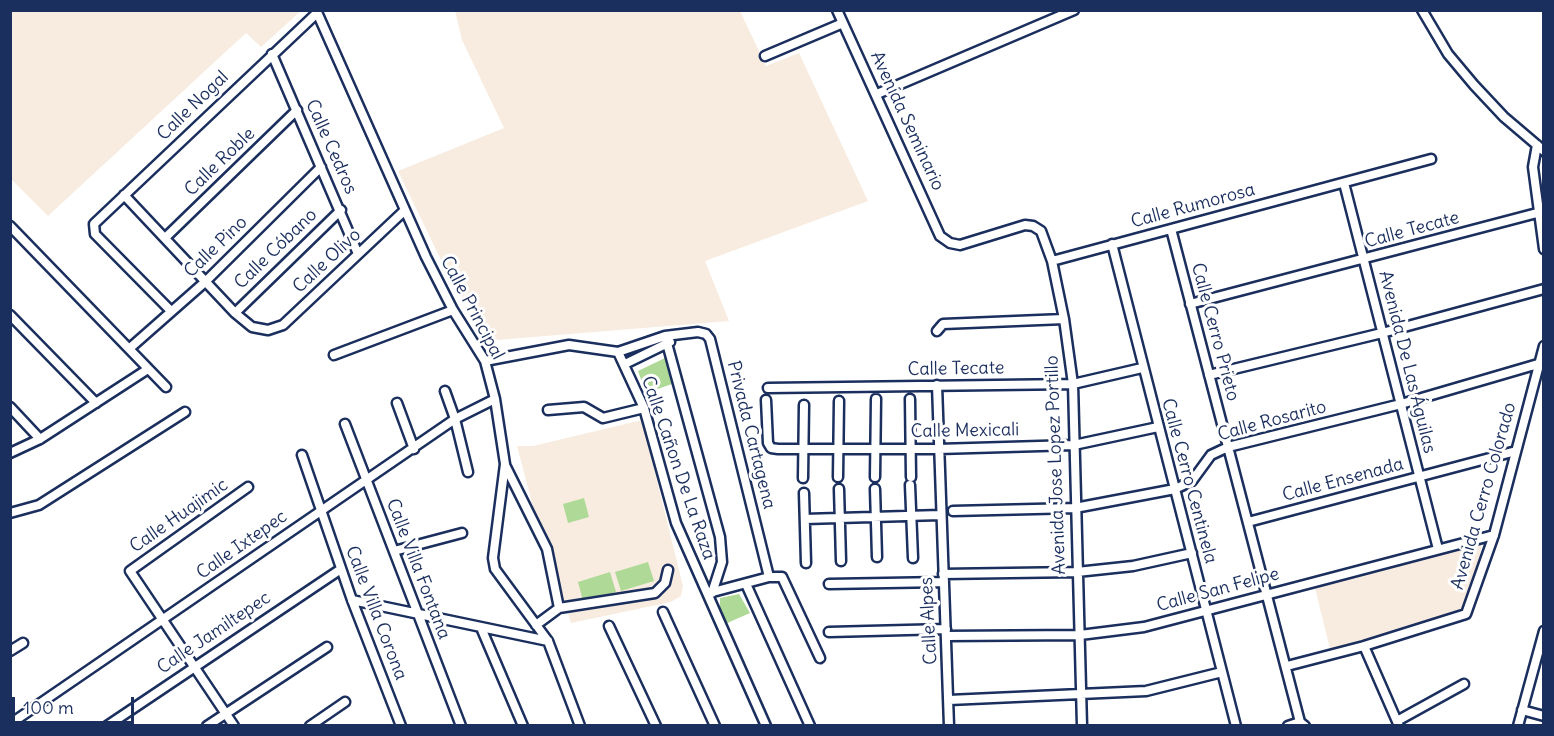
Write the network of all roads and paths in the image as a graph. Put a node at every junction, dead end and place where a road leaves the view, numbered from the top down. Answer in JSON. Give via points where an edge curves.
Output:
{"nodes":[{"id":1,"x":837,"y":10,"type":"edge"},
{"id":2,"x":1074,"y":10,"type":"edge"},
{"id":3,"x":1422,"y":10,"type":"edge"},
{"id":4,"x":317,"y":12,"type":"edge"},
{"id":5,"x":843,"y":22,"type":"junction"},
{"id":6,"x":272,"y":54,"type":"junction"},
{"id":7,"x":765,"y":56,"type":"dead end"},
{"id":8,"x":877,"y":94,"type":"junction"},
{"id":9,"x":297,"y":110,"type":"junction"},
{"id":10,"x":1540,"y":148,"type":"edge"},
{"id":11,"x":1431,"y":159,"type":"dead end"},
{"id":12,"x":321,"y":167,"type":"junction"},
{"id":13,"x":1344,"y":183,"type":"junction"},
{"id":14,"x":124,"y":195,"type":"junction"},
{"id":15,"x":340,"y":210,"type":"junction"},
{"id":16,"x":404,"y":211,"type":"junction"},
{"id":17,"x":1537,"y":213,"type":"junction"},
{"id":18,"x":10,"y":226,"type":"edge"},
{"id":19,"x":1171,"y":229,"type":"junction"},
{"id":20,"x":165,"y":238,"type":"junction"},
{"id":21,"x":950,"y":243,"type":"joint"},
{"id":22,"x":1112,"y":244,"type":"junction"},
{"id":23,"x":1544,"y":249,"type":"edge"},
{"id":24,"x":358,"y":254,"type":"junction"},
{"id":25,"x":1365,"y":260,"type":"junction"},
{"id":26,"x":1052,"y":261,"type":"junction"},
{"id":27,"x":205,"y":282,"type":"junction"},
{"id":28,"x":1544,"y":289,"type":"edge"},
{"id":29,"x":1190,"y":303,"type":"junction"},
{"id":30,"x":453,"y":310,"type":"junction"},
{"id":31,"x":171,"y":311,"type":"junction"},
{"id":32,"x":235,"y":313,"type":"junction"},
{"id":33,"x":10,"y":315,"type":"edge"},
{"id":34,"x":1064,"y":319,"type":"junction"},
{"id":35,"x":937,"y":331,"type":"dead end"},
{"id":36,"x":1382,"y":333,"type":"junction"},
{"id":37,"x":666,"y":340,"type":"junction"},
{"id":38,"x":1544,"y":346,"type":"edge"},
{"id":39,"x":130,"y":348,"type":"junction"},
{"id":40,"x":618,"y":352,"type":"junction"},
{"id":41,"x":334,"y":355,"type":"dead end"},
{"id":42,"x":485,"y":361,"type":"junction"},
{"id":43,"x":625,"y":364,"type":"junction"},
{"id":44,"x":1538,"y":364,"type":"junction"},
{"id":45,"x":1142,"y":368,"type":"junction"},
{"id":46,"x":148,"y":369,"type":"junction"},
{"id":47,"x":1209,"y":375,"type":"junction"},
{"id":48,"x":1073,"y":384,"type":"junction"},
{"id":49,"x":938,"y":385,"type":"junction"},
{"id":50,"x":166,"y":387,"type":"dead end"},
{"id":51,"x":768,"y":388,"type":"dead end"},
{"id":52,"x":445,"y":391,"type":"dead end"},
{"id":53,"x":495,"y":399,"type":"junction"},
{"id":54,"x":876,"y":399,"type":"dead end"},
{"id":55,"x":910,"y":399,"type":"dead end"},
{"id":56,"x":766,"y":400,"type":"dead end"},
{"id":57,"x":839,"y":401,"type":"dead end"},
{"id":58,"x":96,"y":403,"type":"junction"},
{"id":59,"x":397,"y":403,"type":"dead end"},
{"id":60,"x":804,"y":405,"type":"dead end"},
{"id":61,"x":1401,"y":405,"type":"junction"},
{"id":62,"x":10,"y":407,"type":"edge"},
{"id":63,"x":644,"y":408,"type":"junction"},
{"id":64,"x":549,"y":410,"type":"dead end"},
{"id":65,"x":185,"y":412,"type":"dead end"},
{"id":66,"x":455,"y":419,"type":"junction"},
{"id":67,"x":345,"y":424,"type":"dead end"},
{"id":68,"x":1158,"y":427,"type":"junction"},
{"id":69,"x":40,"y":439,"type":"junction"},
{"id":70,"x":1074,"y":445,"type":"junction"},
{"id":71,"x":1228,"y":447,"type":"junction"},
{"id":72,"x":414,"y":449,"type":"junction"},
{"id":73,"x":877,"y":449,"type":"junction"},
{"id":74,"x":912,"y":449,"type":"junction"},
{"id":75,"x":938,"y":449,"type":"junction"},
{"id":76,"x":804,"y":450,"type":"junction"},
{"id":77,"x":840,"y":450,"type":"junction"},
{"id":78,"x":1515,"y":451,"type":"junction"},
{"id":79,"x":10,"y":453,"type":"edge"},
{"id":80,"x":302,"y":455,"type":"dead end"},
{"id":81,"x":505,"y":464,"type":"junction"},
{"id":82,"x":468,"y":472,"type":"dead end"},
{"id":83,"x":803,"y":477,"type":"dead end"},
{"id":84,"x":838,"y":477,"type":"dead end"},
{"id":85,"x":875,"y":477,"type":"dead end"},
{"id":86,"x":1419,"y":477,"type":"junction"},
{"id":87,"x":367,"y":479,"type":"junction"},
{"id":88,"x":248,"y":487,"type":"dead end"},
{"id":89,"x":839,"y":489,"type":"dead end"},
{"id":90,"x":875,"y":489,"type":"dead end"},
{"id":91,"x":1175,"y":489,"type":"junction"},
{"id":92,"x":804,"y":494,"type":"dead end"},
{"id":93,"x":1075,"y":508,"type":"junction"},
{"id":94,"x":321,"y":511,"type":"junction"},
{"id":95,"x":952,"y":511,"type":"dead end"},
{"id":96,"x":10,"y":513,"type":"edge"},
{"id":97,"x":912,"y":514,"type":"junction"},
{"id":98,"x":940,"y":515,"type":"junction"},
{"id":99,"x":841,"y":517,"type":"junction"},
{"id":100,"x":877,"y":517,"type":"junction"},
{"id":101,"x":805,"y":519,"type":"junction"},
{"id":102,"x":1248,"y":522,"type":"junction"},
{"id":103,"x":462,"y":533,"type":"dead end"},
{"id":104,"x":1494,"y":535,"type":"junction"},
{"id":105,"x":1438,"y":549,"type":"junction"},
{"id":106,"x":394,"y":551,"type":"junction"},
{"id":107,"x":1192,"y":553,"type":"junction"},
{"id":108,"x":877,"y":557,"type":"dead end"},
{"id":109,"x":913,"y":558,"type":"dead end"},
{"id":110,"x":841,"y":561,"type":"dead end"},
{"id":111,"x":806,"y":563,"type":"dead end"},
{"id":112,"x":341,"y":569,"type":"junction"},
{"id":113,"x":668,"y":570,"type":"dead end"},
{"id":114,"x":1077,"y":572,"type":"junction"},
{"id":115,"x":769,"y":577,"type":"junction"},
{"id":116,"x":943,"y":578,"type":"junction"},
{"id":117,"x":746,"y":584,"type":"junction"},
{"id":118,"x":829,"y":584,"type":"dead end"},
{"id":119,"x":709,"y":593,"type":"junction"},
{"id":120,"x":1267,"y":593,"type":"junction"},
{"id":121,"x":352,"y":600,"type":"junction"},
{"id":122,"x":559,"y":608,"type":"junction"},
{"id":123,"x":1206,"y":610,"type":"junction"},
{"id":124,"x":663,"y":612,"type":"dead end"},
{"id":125,"x":417,"y":614,"type":"junction"},
{"id":126,"x":161,"y":621,"type":"junction"},
{"id":127,"x":536,"y":625,"type":"junction"},
{"id":128,"x":609,"y":626,"type":"dead end"},
{"id":129,"x":482,"y":630,"type":"junction"},
{"id":130,"x":1544,"y":631,"type":"edge"},
{"id":131,"x":829,"y":632,"type":"dead end"},
{"id":132,"x":946,"y":633,"type":"junction"},
{"id":133,"x":1080,"y":635,"type":"junction"},
{"id":134,"x":548,"y":641,"type":"junction"},
{"id":135,"x":23,"y":642,"type":"dead end"},
{"id":136,"x":1364,"y":646,"type":"junction"},
{"id":137,"x":327,"y":647,"type":"dead end"},
{"id":138,"x":10,"y":651,"type":"edge"},
{"id":139,"x":1541,"y":653,"type":"edge"},
{"id":140,"x":820,"y":658,"type":"dead end"},
{"id":141,"x":194,"y":665,"type":"junction"},
{"id":142,"x":1287,"y":666,"type":"junction"},
{"id":143,"x":1221,"y":672,"type":"junction"},
{"id":144,"x":1464,"y":684,"type":"dead end"},
{"id":145,"x":1081,"y":695,"type":"junction"},
{"id":146,"x":949,"y":700,"type":"junction"},
{"id":147,"x":345,"y":702,"type":"dead end"},
{"id":148,"x":1522,"y":710,"type":"junction"},
{"id":149,"x":225,"y":713,"type":"junction"},
{"id":150,"x":1544,"y":716,"type":"edge"},
{"id":151,"x":1398,"y":723,"type":"edge"},
{"id":152,"x":10,"y":724,"type":"edge"},
{"id":153,"x":1303,"y":724,"type":"edge"},
{"id":154,"x":107,"y":726,"type":"edge"},
{"id":155,"x":207,"y":726,"type":"edge"},
{"id":156,"x":234,"y":726,"type":"edge"},
{"id":157,"x":310,"y":726,"type":"edge"},
{"id":158,"x":401,"y":726,"type":"edge"},
{"id":159,"x":461,"y":726,"type":"edge"},
{"id":160,"x":523,"y":726,"type":"edge"},
{"id":161,"x":580,"y":726,"type":"edge"},
{"id":162,"x":656,"y":726,"type":"edge"},
{"id":163,"x":715,"y":726,"type":"edge"},
{"id":164,"x":766,"y":726,"type":"edge"},
{"id":165,"x":810,"y":726,"type":"edge"},
{"id":166,"x":949,"y":726,"type":"edge"},
{"id":167,"x":1082,"y":726,"type":"edge"},
{"id":168,"x":1236,"y":726,"type":"edge"},
{"id":169,"x":1288,"y":726,"type":"edge"},
{"id":170,"x":1518,"y":726,"type":"edge"}],
"edges":[{"from":1,"to":5,"type":"street","name":"Avenida Seminario"},
{"from":2,"to":8,"type":"street"},
{"from":3,"to":10,"type":"street","via":[[1448,54],[1474,85]]},
{"from":4,"to":6,"type":"street","name":"Calle Nogal"},
{"from":4,"to":16,"type":"street","name":"Calle Principal"},
{"from":5,"to":7,"type":"street"},
{"from":5,"to":8,"type":"street","name":"Avenida Seminario"},
{"from":6,"to":9,"type":"street","name":"Calle Cedros"},
{"from":6,"to":14,"type":"street","name":"Calle Nogal"},
{"from":8,"to":21,"type":"street","name":"Avenida Seminario","via":[[940,236]]},
{"from":9,"to":12,"type":"street","name":"Calle Cedros"},
{"from":9,"to":20,"type":"street","name":"Calle Roble"},
{"from":10,"to":17,"type":"street","via":[[1533,167]]},
{"from":11,"to":13,"type":"street","name":"Calle Rumorosa"},
{"from":12,"to":15,"type":"street","name":"Calle Cedros"},
{"from":12,"to":27,"type":"street","name":"Calle Pino"},
{"from":13,"to":19,"type":"street","name":"Calle Rumorosa"},
{"from":13,"to":25,"type":"street","name":"Avenida De Las Águilas"},
{"from":14,"to":20,"type":"street"},
{"from":14,"to":31,"type":"street","name":"Calle Nogal","via":[[94,224],[95,234]]},
{"from":15,"to":24,"type":"street","name":"Calle Cedros"},
{"from":15,"to":32,"type":"street","name":"Calle Cóbano"},
{"from":16,"to":24,"type":"street","name":"Calle Olivo"},
{"from":16,"to":30,"type":"street","name":"Calle Principal"},
{"from":17,"to":23,"type":"street"},
{"from":17,"to":25,"type":"street","name":"Calle Tecate"},
{"from":18,"to":39,"type":"street"},
{"from":19,"to":22,"type":"street","name":"Calle Rumorosa"},
{"from":19,"to":29,"type":"street","name":"Calle Cerro Prieto"},
{"from":20,"to":27,"type":"street"},
{"from":21,"to":26,"type":"street","name":"Avenida Jose Lopez Portillo","via":[[1033,226],[1041,231]]},
{"from":22,"to":26,"type":"street","name":"Calle Rumorosa"},
{"from":22,"to":45,"type":"street","name":"Calle Cerro Centinela"},
{"from":24,"to":32,"type":"street","name":"Calle Olivo","via":[[283,325],[268,330],[252,327]]},
{"from":25,"to":29,"type":"street","name":"Calle Tecate"},
{"from":25,"to":36,"type":"street","name":"Avenida De Las Águilas"},
{"from":26,"to":34,"type":"street","name":"Avenida Jose Lopez Portillo"},
{"from":27,"to":31,"type":"street","name":"Calle Pino"},
{"from":27,"to":32,"type":"street"},
{"from":28,"to":36,"type":"street"},
{"from":29,"to":47,"type":"street","name":"Calle Cerro Prieto"},
{"from":30,"to":41,"type":"street"},
{"from":30,"to":42,"type":"street","name":"Calle Principal"},
{"from":31,"to":39,"type":"street","name":"Calle Pino"},
{"from":33,"to":58,"type":"street"},
{"from":34,"to":35,"type":"street","via":[[943,324]]},
{"from":34,"to":48,"type":"street","name":"Avenida Jose Lopez Portillo"},
{"from":36,"to":47,"type":"street"},
{"from":36,"to":61,"type":"street","name":"Avenida De Las Águilas"},
{"from":37,"to":40,"type":"street","name":"Privada Cartagena"},
{"from":37,"to":43,"type":"street","name":"Privada Cartagena"},
{"from":37,"to":115,"type":"street","name":"Privada Cartagena","via":[[698,332],[710,339]]},
{"from":37,"to":119,"type":"street","via":[[721,543],[722,562]]},
{"from":38,"to":44,"type":"street","name":"Avenida Cerro Colorado"},
{"from":39,"to":46,"type":"street"},
{"from":40,"to":42,"type":"street","name":"Privada Cartagena","via":[[569,345]]},
{"from":40,"to":43,"type":"street","name":"Calle Cañon De La Raza"},
{"from":42,"to":53,"type":"street","name":"Calle Principal"},
{"from":43,"to":63,"type":"street","name":"Calle Cañon De La Raza"},
{"from":44,"to":61,"type":"street","name":"Calle Rosarito"},
{"from":44,"to":78,"type":"street","name":"Avenida Cerro Colorado"},
{"from":45,"to":48,"type":"street","name":"Calle Tecate"},
{"from":45,"to":68,"type":"street","name":"Calle Cerro Centinela"},
{"from":46,"to":50,"type":"street"},
{"from":46,"to":58,"type":"street"},
{"from":47,"to":71,"type":"street","name":"Calle Cerro Prieto"},
{"from":48,"to":49,"type":"street","name":"Calle Tecate"},
{"from":48,"to":70,"type":"street","name":"Avenida Jose Lopez Portillo"},
{"from":49,"to":51,"type":"street","name":"Calle Tecate"},
{"from":49,"to":75,"type":"street","name":"Calle Alpes"},
{"from":52,"to":66,"type":"street"},
{"from":53,"to":66,"type":"street","name":"Calle Ixtepec"},
{"from":53,"to":81,"type":"street","name":"Calle Principal"},
{"from":54,"to":73,"type":"street"},
{"from":55,"to":74,"type":"street"},
{"from":56,"to":76,"type":"street","name":"Calle Mexicali","via":[[771,448]]},
{"from":57,"to":77,"type":"street"},
{"from":58,"to":69,"type":"street"},
{"from":59,"to":72,"type":"street"},
{"from":60,"to":76,"type":"street"},
{"from":61,"to":71,"type":"street","name":"Calle Rosarito"},
{"from":61,"to":86,"type":"street","name":"Avenida De Las Águilas"},
{"from":62,"to":69,"type":"street"},
{"from":63,"to":64,"type":"street","via":[[603,418],[584,406]]},
{"from":63,"to":119,"type":"street","name":"Calle Cañon De La Raza","via":[[676,523]]},
{"from":65,"to":96,"type":"street","via":[[39,506]]},
{"from":66,"to":72,"type":"street","name":"Calle Ixtepec"},
{"from":66,"to":82,"type":"street"},
{"from":67,"to":87,"type":"street","name":"Calle Villa Fontana"},
{"from":68,"to":70,"type":"street","name":"Calle Mexicali"},
{"from":68,"to":91,"type":"street","name":"Calle Cerro Centinela"},
{"from":69,"to":79,"type":"street"},
{"from":70,"to":75,"type":"street","name":"Calle Mexicali"},
{"from":70,"to":93,"type":"street","name":"Avenida Jose Lopez Portillo"},
{"from":71,"to":91,"type":"street","name":"Calle Rosarito","via":[[1211,455],[1192,481]]},
{"from":71,"to":102,"type":"street","name":"Calle Cerro Prieto"},
{"from":72,"to":87,"type":"street","name":"Calle Ixtepec"},
{"from":73,"to":74,"type":"street","name":"Calle Mexicali"},
{"from":73,"to":77,"type":"street","name":"Calle Mexicali"},
{"from":73,"to":85,"type":"street"},
{"from":74,"to":75,"type":"street","name":"Calle Mexicali"},
{"from":74,"to":97,"type":"street"},
{"from":75,"to":98,"type":"street","name":"Calle Alpes"},
{"from":76,"to":77,"type":"street","name":"Calle Mexicali"},
{"from":76,"to":83,"type":"street"},
{"from":77,"to":84,"type":"street"},
{"from":78,"to":86,"type":"street","name":"Calle Ensenada"},
{"from":78,"to":104,"type":"street","name":"Avenida Cerro Colorado"},
{"from":80,"to":94,"type":"street","name":"Calle Villa Corona"},
{"from":81,"to":122,"type":"street","via":[[547,549]]},
{"from":81,"to":127,"type":"street","name":"Calle Principal","via":[[493,558],[495,569]]},
{"from":86,"to":102,"type":"street","name":"Calle Ensenada"},
{"from":86,"to":105,"type":"street","name":"Avenida De Las Águilas"},
{"from":87,"to":94,"type":"street","name":"Calle Ixtepec"},
{"from":87,"to":106,"type":"street","name":"Calle Villa Fontana"},
{"from":88,"to":126,"type":"street","name":"Calle Huajimic","via":[[129,571]]},
{"from":89,"to":99,"type":"street"},
{"from":90,"to":100,"type":"street"},
{"from":91,"to":93,"type":"street","name":"Calle Rosarito"},
{"from":91,"to":107,"type":"street","name":"Calle Cerro Centinela"},
{"from":92,"to":101,"type":"street"},
{"from":93,"to":95,"type":"street","name":"Calle Rosarito"},
{"from":93,"to":114,"type":"street","name":"Avenida Jose Lopez Portillo"},
{"from":94,"to":112,"type":"street","name":"Calle Villa Corona"},
{"from":94,"to":126,"type":"street","name":"Calle Ixtepec"},
{"from":97,"to":98,"type":"street"},
{"from":97,"to":100,"type":"street"},
{"from":97,"to":109,"type":"street"},
{"from":98,"to":116,"type":"street","name":"Calle Alpes"},
{"from":99,"to":100,"type":"street"},
{"from":99,"to":101,"type":"street"},
{"from":99,"to":110,"type":"street"},
{"from":100,"to":108,"type":"street"},
{"from":101,"to":111,"type":"street"},
{"from":102,"to":120,"type":"street","name":"Calle Cerro Prieto"},
{"from":103,"to":106,"type":"street"},
{"from":104,"to":105,"type":"street","name":"Calle San Felipe"},
{"from":104,"to":136,"type":"street","name":"Avenida Cerro Colorado","via":[[1466,614]]},
{"from":105,"to":120,"type":"street","name":"Calle San Felipe"},
{"from":106,"to":125,"type":"street","name":"Calle Villa Fontana"},
{"from":107,"to":114,"type":"street","via":[[1133,566]]},
{"from":107,"to":123,"type":"street","name":"Calle Cerro Centinela"},
{"from":112,"to":121,"type":"street","name":"Calle Villa Corona"},
{"from":112,"to":141,"type":"street","name":"Calle Jamiltepec"},
{"from":113,"to":122,"type":"street","via":[[665,584],[655,593]]},
{"from":114,"to":116,"type":"street"},
{"from":114,"to":133,"type":"street","name":"Avenida Jose Lopez Portillo"},
{"from":115,"to":117,"type":"street"},
{"from":115,"to":140,"type":"street","via":[[782,577]]},
{"from":116,"to":118,"type":"street"},
{"from":116,"to":132,"type":"street","name":"Calle Alpes"},
{"from":117,"to":119,"type":"street"},
{"from":117,"to":165,"type":"street"},
{"from":119,"to":164,"type":"street","name":"Calle Cañon De La Raza"},
{"from":120,"to":123,"type":"street","name":"Calle San Felipe"},
{"from":120,"to":142,"type":"street","name":"Calle Cerro Prieto"},
{"from":121,"to":125,"type":"street"},
{"from":121,"to":158,"type":"street","name":"Calle Villa Corona"},
{"from":122,"to":127,"type":"street"},
{"from":123,"to":133,"type":"street","name":"Calle San Felipe","via":[[1144,627]]},
{"from":123,"to":143,"type":"street","name":"Calle Cerro Centinela"},
{"from":124,"to":163,"type":"street"},
{"from":125,"to":129,"type":"street"},
{"from":125,"to":159,"type":"street","name":"Calle Villa Fontana"},
{"from":126,"to":141,"type":"street"},
{"from":126,"to":152,"type":"street","name":"Calle Ixtepec"},
{"from":127,"to":134,"type":"street","name":"Calle Principal"},
{"from":128,"to":162,"type":"street"},
{"from":129,"to":134,"type":"street"},
{"from":129,"to":160,"type":"street"},
{"from":130,"to":139,"type":"street"},
{"from":131,"to":132,"type":"street","name":"Calle San Felipe"},
{"from":132,"to":133,"type":"street","name":"Calle San Felipe"},
{"from":132,"to":146,"type":"street","name":"Calle Alpes"},
{"from":133,"to":145,"type":"street","name":"Avenida Jose Lopez Portillo"},
{"from":134,"to":161,"type":"street","name":"Calle Principal"},
{"from":135,"to":138,"type":"street"},
{"from":136,"to":142,"type":"street","name":"Avenida Cerro Colorado"},
{"from":136,"to":151,"type":"street"},
{"from":137,"to":149,"type":"street"},
{"from":139,"to":148,"type":"street"},
{"from":141,"to":149,"type":"street"},
{"from":141,"to":154,"type":"street","name":"Calle Jamiltepec"},
{"from":142,"to":153,"type":"street","name":"Calle Cerro Prieto"},
{"from":143,"to":145,"type":"street","via":[[1146,691]]},
{"from":143,"to":168,"type":"street","name":"Calle Cerro Centinela"},
{"from":144,"to":151,"type":"street"},
{"from":145,"to":146,"type":"street"},
{"from":145,"to":167,"type":"street","name":"Avenida Jose Lopez Portillo"},
{"from":146,"to":166,"type":"street","name":"Calle Alpes"},
{"from":147,"to":157,"type":"street"},
{"from":148,"to":150,"type":"street"},
{"from":148,"to":170,"type":"street"},
{"from":149,"to":155,"type":"street"},
{"from":149,"to":156,"type":"street"},
{"from":153,"to":169,"type":"street"}]}
